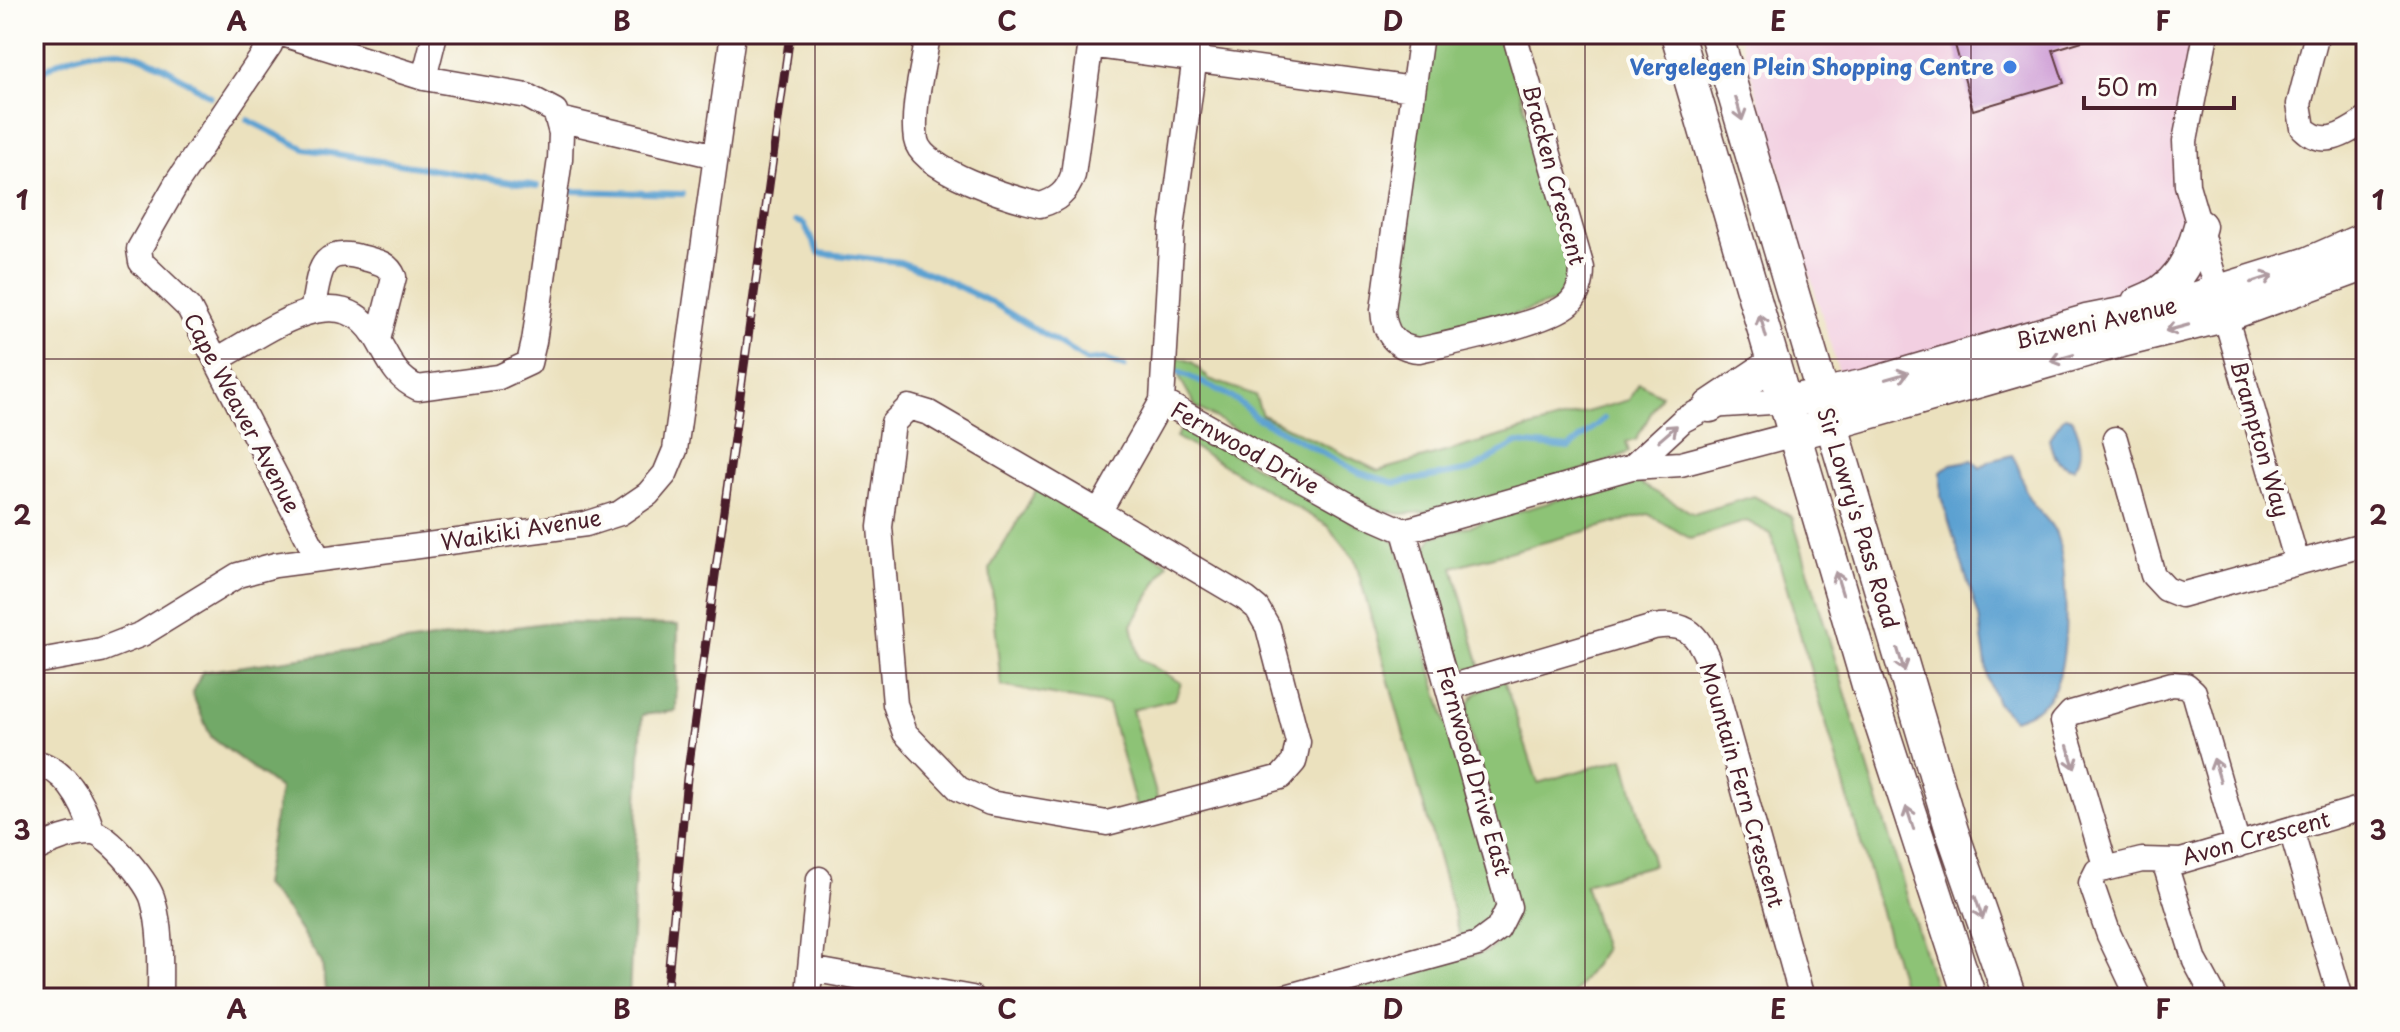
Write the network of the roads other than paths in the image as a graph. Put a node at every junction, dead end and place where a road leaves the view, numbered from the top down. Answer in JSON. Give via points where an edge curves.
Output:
{"nodes":[{"id":1,"x":274,"y":34,"type":"edge"},
{"id":2,"x":283,"y":34,"type":"edge"},
{"id":3,"x":435,"y":34,"type":"edge"},
{"id":4,"x":733,"y":34,"type":"edge"},
{"id":5,"x":928,"y":34,"type":"edge"},
{"id":6,"x":1198,"y":34,"type":"edge"},
{"id":7,"x":1421,"y":34,"type":"edge"},
{"id":8,"x":1514,"y":34,"type":"edge"},
{"id":9,"x":1677,"y":34,"type":"edge"},
{"id":10,"x":1716,"y":34,"type":"edge"},
{"id":11,"x":2206,"y":34,"type":"edge"},
{"id":12,"x":2317,"y":34,"type":"edge"},
{"id":13,"x":1091,"y":40,"type":"edge"},
{"id":14,"x":1194,"y":59,"type":"junction"},
{"id":15,"x":424,"y":78,"type":"junction"},
{"id":16,"x":1413,"y":89,"type":"junction"},
{"id":17,"x":559,"y":119,"type":"junction"},
{"id":18,"x":2366,"y":120,"type":"edge"},
{"id":19,"x":716,"y":156,"type":"junction"},
{"id":20,"x":2200,"y":226,"type":"junction"},
{"id":21,"x":2366,"y":238,"type":"edge"},
{"id":22,"x":2366,"y":264,"type":"edge"},
{"id":23,"x":2221,"y":304,"type":"junction"},
{"id":24,"x":312,"y":311,"type":"junction"},
{"id":25,"x":2086,"y":321,"type":"junction"},
{"id":26,"x":378,"y":340,"type":"junction"},
{"id":27,"x":218,"y":359,"type":"junction"},
{"id":28,"x":1774,"y":363,"type":"junction"},
{"id":29,"x":1162,"y":401,"type":"junction"},
{"id":30,"x":1786,"y":401,"type":"junction"},
{"id":31,"x":1710,"y":406,"type":"junction"},
{"id":32,"x":1826,"y":410,"type":"junction"},
{"id":33,"x":1795,"y":434,"type":"junction"},
{"id":34,"x":2115,"y":439,"type":"dead end"},
{"id":35,"x":1632,"y":467,"type":"junction"},
{"id":36,"x":1099,"y":512,"type":"junction"},
{"id":37,"x":1404,"y":531,"type":"junction"},
{"id":38,"x":2366,"y":544,"type":"edge"},
{"id":39,"x":318,"y":558,"type":"junction"},
{"id":40,"x":2297,"y":562,"type":"junction"},
{"id":41,"x":34,"y":662,"type":"edge"},
{"id":42,"x":1450,"y":687,"type":"junction"},
{"id":43,"x":34,"y":762,"type":"edge"},
{"id":44,"x":2366,"y":807,"type":"edge"},
{"id":45,"x":2291,"y":830,"type":"junction"},
{"id":46,"x":93,"y":833,"type":"junction"},
{"id":47,"x":2238,"y":845,"type":"junction"},
{"id":48,"x":34,"y":850,"type":"edge"},
{"id":49,"x":2164,"y":861,"type":"junction"},
{"id":50,"x":2102,"y":870,"type":"junction"},
{"id":51,"x":819,"y":879,"type":"dead end"},
{"id":52,"x":810,"y":969,"type":"junction"},
{"id":53,"x":1323,"y":992,"type":"edge"},
{"id":54,"x":160,"y":998,"type":"edge"},
{"id":55,"x":808,"y":998,"type":"edge"},
{"id":56,"x":972,"y":998,"type":"edge"},
{"id":57,"x":1282,"y":998,"type":"edge"},
{"id":58,"x":1802,"y":998,"type":"edge"},
{"id":59,"x":1970,"y":998,"type":"edge"},
{"id":60,"x":2010,"y":998,"type":"edge"},
{"id":61,"x":2139,"y":998,"type":"edge"},
{"id":62,"x":2215,"y":998,"type":"edge"},
{"id":63,"x":2341,"y":998,"type":"edge"}],
"edges":[{"from":1,"to":27,"type":"street","name":"Cape Weaver Avenue","via":[[139,249],[141,262],[189,308]]},
{"from":2,"to":15,"type":"street"},
{"from":3,"to":15,"type":"street"},
{"from":4,"to":19,"type":"street","name":"Waikiki Avenue"},
{"from":5,"to":13,"type":"street","via":[[916,126],[919,149],[943,169],[1040,205],[1058,198],[1073,175]]},
{"from":6,"to":14,"type":"street","name":"Fernwood Drive"},
{"from":7,"to":16,"type":"street","name":"Bracken Crescent"},
{"from":8,"to":16,"type":"street","name":"Bracken Crescent","via":[[1582,268],[1578,293],[1564,308],[1419,350],[1407,349],[1388,333],[1383,310]]},
{"from":28,"to":9,"type":"main road","name":"Sir Lowry's Pass Road","one_way":true},
{"from":10,"to":32,"type":"main road","name":"Sir Lowry's Pass Road","one_way":true},
{"from":11,"to":20,"type":"street","name":"Brampton Way","via":[[2185,141],[2187,185]]},
{"from":12,"to":18,"type":"street","via":[[2299,104],[2303,128],[2327,140]]},
{"from":13,"to":14,"type":"street"},
{"from":14,"to":16,"type":"street"},
{"from":14,"to":29,"type":"street","name":"Fernwood Drive","via":[[1172,228]]},
{"from":15,"to":17,"type":"street","via":[[527,96],[543,101]]},
{"from":17,"to":19,"type":"street"},
{"from":17,"to":26,"type":"street","via":[[560,159],[529,363],[499,377],[418,388],[392,368]]},
{"from":19,"to":39,"type":"street","name":"Waikiki Avenue","via":[[675,450],[665,474],[648,494],[634,506],[586,524]]},
{"from":20,"to":23,"type":"street","name":"Brampton Way"},
{"from":20,"to":25,"type":"main road","via":[[2186,266],[2169,288]]},
{"from":23,"to":21,"type":"main road","name":"Bizweni Avenue","one_way":true},
{"from":22,"to":23,"type":"main road","name":"Bizweni Avenue"},
{"from":23,"to":25,"type":"main road","name":"Bizweni Avenue"},
{"from":23,"to":32,"type":"main road","name":"Bizweni Avenue","one_way":true},
{"from":23,"to":40,"type":"street","name":"Brampton Way"},
{"from":24,"to":26,"type":"street","via":[[327,306],[348,309]]},
{"from":24,"to":26,"type":"street","via":[[320,269],[328,258],[345,252],[385,263],[394,277]]},
{"from":24,"to":27,"type":"street"},
{"from":32,"to":25,"type":"main road","name":"Bizweni Avenue","one_way":true},
{"from":27,"to":39,"type":"street","name":"Cape Weaver Avenue"},
{"from":28,"to":30,"type":"main road","name":"Sir Lowry's Pass Road"},
{"from":28,"to":31,"type":"main road"},
{"from":29,"to":36,"type":"street"},
{"from":29,"to":37,"type":"street","name":"Fernwood Drive"},
{"from":30,"to":31,"type":"street"},
{"from":30,"to":32,"type":"main road"},
{"from":30,"to":33,"type":"main road","name":"Sir Lowry's Pass Road"},
{"from":35,"to":31,"type":"street","one_way":true,"via":[[1683,420]]},
{"from":32,"to":33,"type":"main road"},
{"from":32,"to":60,"type":"main road","name":"Sir Lowry's Pass Road","one_way":true,"via":[[1952,831]]},
{"from":33,"to":35,"type":"street","via":[[1681,464]]},
{"from":59,"to":33,"type":"main road","name":"Sir Lowry's Pass Road","one_way":true,"via":[[1876,712]]},
{"from":34,"to":40,"type":"street","via":[[2153,575],[2166,589],[2181,595]]},
{"from":35,"to":37,"type":"street"},
{"from":36,"to":36,"type":"street","via":[[1246,599],[1262,615],[1298,742],[1294,762],[1281,777],[1107,823],[973,798],[905,733],[895,704],[880,527],[893,423],[899,413],[909,407],[929,413]]},
{"from":37,"to":42,"type":"street","name":"Fernwood Drive East"},
{"from":38,"to":40,"type":"street"},
{"from":39,"to":41,"type":"street","name":"Waikiki Avenue","via":[[238,575],[142,634],[101,650]]},
{"from":42,"to":53,"type":"street","name":"Fernwood Drive East","via":[[1507,889],[1505,917],[1478,944]]},
{"from":42,"to":58,"type":"street","name":"Mountain Fern Crescent","via":[[1654,627],[1680,625],[1690,631],[1707,658]]},
{"from":43,"to":46,"type":"street","via":[[59,774],[77,795]]},
{"from":44,"to":45,"type":"street","name":"Avon Crescent"},
{"from":45,"to":47,"type":"street","name":"Avon Crescent"},
{"from":45,"to":63,"type":"street"},
{"from":46,"to":48,"type":"street"},
{"from":46,"to":54,"type":"street","via":[[122,856],[153,897]]},
{"from":47,"to":49,"type":"street","name":"Avon Crescent"},
{"from":47,"to":50,"type":"street","one_way":true,"via":[[2194,692],[2172,684],[2071,713],[2063,722]]},
{"from":49,"to":50,"type":"street","name":"Avon Crescent","via":[[2142,860]]},
{"from":49,"to":62,"type":"street","via":[[2195,961]]},
{"from":50,"to":61,"type":"street","via":[[2091,883]]},
{"from":51,"to":52,"type":"street"},
{"from":52,"to":55,"type":"street"},
{"from":52,"to":56,"type":"street"},
{"from":53,"to":57,"type":"street","name":"Fernwood Drive East"}]}
